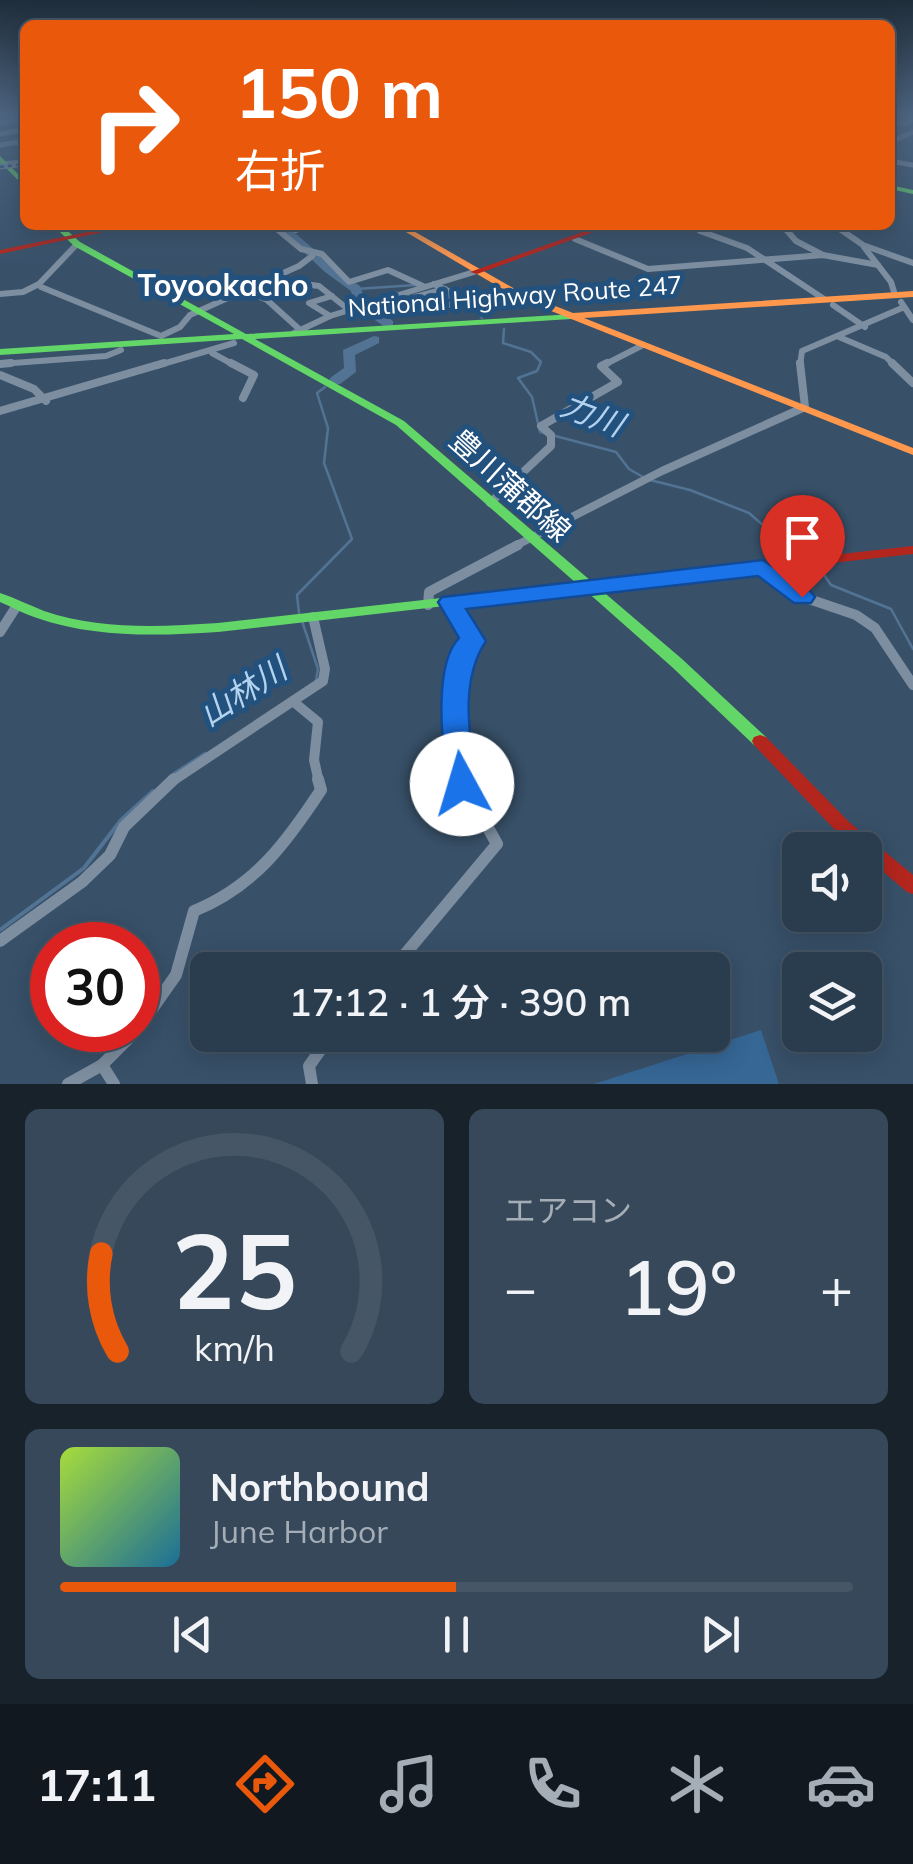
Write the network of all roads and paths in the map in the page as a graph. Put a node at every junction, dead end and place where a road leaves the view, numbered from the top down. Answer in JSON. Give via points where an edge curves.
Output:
{"nodes":[{"id":1,"x":62,"y":230,"type":"edge"},
{"id":2,"x":115,"y":230,"type":"edge"},
{"id":3,"x":279,"y":230,"type":"edge"},
{"id":4,"x":406,"y":230,"type":"edge"},
{"id":5,"x":594,"y":230,"type":"edge"},
{"id":6,"x":703,"y":230,"type":"edge"},
{"id":7,"x":786,"y":230,"type":"edge"},
{"id":8,"x":841,"y":230,"type":"edge"},
{"id":9,"x":575,"y":239,"type":"junction"},
{"id":10,"x":73,"y":242,"type":"junction"},
{"id":11,"x":863,"y":245,"type":"junction"},
{"id":12,"x":0,"y":252,"type":"edge"},
{"id":13,"x":315,"y":255,"type":"junction"},
{"id":14,"x":824,"y":256,"type":"junction"},
{"id":15,"x":766,"y":260,"type":"junction"},
{"id":16,"x":913,"y":263,"type":"edge"},
{"id":17,"x":878,"y":265,"type":"junction"},
{"id":18,"x":474,"y":272,"type":"junction"},
{"id":19,"x":273,"y":275,"type":"junction"},
{"id":20,"x":428,"y":284,"type":"junction"},
{"id":21,"x":41,"y":286,"type":"junction"},
{"id":22,"x":445,"y":289,"type":"junction"},
{"id":23,"x":245,"y":290,"type":"junction"},
{"id":24,"x":0,"y":294,"type":"edge"},
{"id":25,"x":394,"y":294,"type":"junction"},
{"id":26,"x":454,"y":294,"type":"junction"},
{"id":27,"x":332,"y":296,"type":"junction"},
{"id":28,"x":905,"y":300,"type":"edge"},
{"id":29,"x":408,"y":302,"type":"junction"},
{"id":30,"x":828,"y":302,"type":"junction"},
{"id":31,"x":361,"y":306,"type":"joint"},
{"id":32,"x":388,"y":309,"type":"dead end"},
{"id":33,"x":349,"y":310,"type":"junction"},
{"id":34,"x":202,"y":312,"type":"junction"},
{"id":35,"x":330,"y":316,"type":"junction"},
{"id":36,"x":577,"y":318,"type":"junction"},
{"id":37,"x":913,"y":320,"type":"edge"},
{"id":38,"x":866,"y":327,"type":"junction"},
{"id":39,"x":296,"y":330,"type":"junction"},
{"id":40,"x":839,"y":337,"type":"junction"},
{"id":41,"x":245,"y":340,"type":"junction"},
{"id":42,"x":642,"y":344,"type":"junction"},
{"id":43,"x":198,"y":350,"type":"junction"},
{"id":44,"x":211,"y":352,"type":"junction"},
{"id":45,"x":0,"y":358,"type":"edge"},
{"id":46,"x":0,"y":375,"type":"edge"},
{"id":47,"x":913,"y":382,"type":"edge"},
{"id":48,"x":243,"y":398,"type":"dead end"},
{"id":49,"x":46,"y":401,"type":"junction"},
{"id":50,"x":805,"y":406,"type":"junction"},
{"id":51,"x":2,"y":412,"type":"edge"},
{"id":52,"x":913,"y":452,"type":"edge"},
{"id":53,"x":490,"y":502,"type":"junction"},
{"id":54,"x":530,"y":538,"type":"junction"},
{"id":55,"x":913,"y":550,"type":"edge"},
{"id":56,"x":763,"y":568,"type":"junction"},
{"id":57,"x":587,"y":586,"type":"junction"},
{"id":58,"x":0,"y":597,"type":"edge"},
{"id":59,"x":450,"y":602,"type":"junction"},
{"id":60,"x":428,"y":604,"type":"junction"},
{"id":61,"x":16,"y":606,"type":"junction"},
{"id":62,"x":311,"y":617,"type":"junction"},
{"id":63,"x":0,"y":632,"type":"edge"},
{"id":64,"x":913,"y":685,"type":"edge"},
{"id":65,"x":295,"y":703,"type":"junction"},
{"id":66,"x":913,"y":886,"type":"edge"},
{"id":67,"x":0,"y":940,"type":"edge"},
{"id":68,"x":408,"y":952,"type":"edge"},
{"id":69,"x":160,"y":998,"type":"edge"},
{"id":70,"x":115,"y":1052,"type":"edge"},
{"id":71,"x":319,"y":1052,"type":"edge"},
{"id":72,"x":102,"y":1065,"type":"junction"},
{"id":73,"x":68,"y":1084,"type":"edge"},
{"id":74,"x":114,"y":1084,"type":"edge"},
{"id":75,"x":312,"y":1084,"type":"edge"}],
"edges":[{"from":1,"to":10,"type":"main road"},
{"from":2,"to":10,"type":"main road"},
{"from":3,"to":13,"type":"street"},
{"from":4,"to":18,"type":"main road"},
{"from":5,"to":9,"type":"main road"},
{"from":6,"to":15,"type":"street"},
{"from":7,"to":14,"type":"street"},
{"from":8,"to":11,"type":"street"},
{"from":9,"to":15,"type":"street","via":[[648,269]]},
{"from":9,"to":18,"type":"main road"},
{"from":10,"to":12,"type":"main road"},
{"from":10,"to":21,"type":"street"},
{"from":10,"to":34,"type":"main road","name":"豊川蒲郡線"},
{"from":11,"to":16,"type":"street"},
{"from":11,"to":17,"type":"street"},
{"from":13,"to":19,"type":"street"},
{"from":13,"to":20,"type":"street","via":[[349,282],[388,270]]},
{"from":14,"to":15,"type":"street"},
{"from":14,"to":17,"type":"street"},
{"from":15,"to":30,"type":"street"},
{"from":17,"to":28,"type":"street"},
{"from":18,"to":20,"type":"street"},
{"from":18,"to":36,"type":"main road"},
{"from":19,"to":23,"type":"street"},
{"from":19,"to":27,"type":"street","via":[[319,286]]},
{"from":20,"to":22,"type":"street"},
{"from":20,"to":25,"type":"street"},
{"from":21,"to":24,"type":"street"},
{"from":21,"to":34,"type":"street","via":[[162,336]]},
{"from":22,"to":26,"type":"street"},
{"from":22,"to":29,"type":"street"},
{"from":23,"to":34,"type":"street"},
{"from":23,"to":39,"type":"street","via":[[261,293]]},
{"from":25,"to":29,"type":"street"},
{"from":25,"to":31,"type":"street"},
{"from":26,"to":29,"type":"street"},
{"from":26,"to":29,"type":"street","via":[[466,300],[424,312]]},
{"from":27,"to":33,"type":"street"},
{"from":27,"to":35,"type":"street","via":[[309,303]]},
{"from":28,"to":30,"type":"main road","name":"National Highway Route 247"},
{"from":28,"to":37,"type":"street"},
{"from":28,"to":38,"type":"street"},
{"from":29,"to":32,"type":"street"},
{"from":30,"to":36,"type":"main road","name":"National Highway Route 247"},
{"from":30,"to":38,"type":"street"},
{"from":31,"to":33,"type":"street"},
{"from":33,"to":35,"type":"street"},
{"from":34,"to":41,"type":"main road","name":"豊川蒲郡線"},
{"from":35,"to":39,"type":"street"},
{"from":36,"to":39,"type":"main road","name":"National Highway Route 247"},
{"from":36,"to":41,"type":"main road","name":"National Highway Route 247"},
{"from":36,"to":42,"type":"main road"},
{"from":38,"to":40,"type":"street"},
{"from":39,"to":41,"type":"main road","name":"National Highway Route 247"},
{"from":40,"to":47,"type":"street","via":[[886,358]]},
{"from":40,"to":50,"type":"street","via":[[802,351],[798,359]]},
{"from":41,"to":43,"type":"main road","name":"National Highway Route 247"},
{"from":41,"to":44,"type":"street"},
{"from":41,"to":45,"type":"main road","name":"National Highway Route 247"},
{"from":41,"to":53,"type":"main road","name":"豊川蒲郡線","via":[[400,423]]},
{"from":42,"to":50,"type":"main road"},
{"from":42,"to":53,"type":"street","via":[[601,366],[618,382],[541,426],[551,446]]},
{"from":43,"to":44,"type":"street"},
{"from":43,"to":45,"type":"main road","name":"National Highway Route 247"},
{"from":43,"to":49,"type":"street"},
{"from":44,"to":48,"type":"street","via":[[254,375]]},
{"from":46,"to":49,"type":"street"},
{"from":49,"to":51,"type":"street"},
{"from":50,"to":52,"type":"main road"},
{"from":50,"to":54,"type":"street","via":[[706,447]]},
{"from":53,"to":54,"type":"main road","name":"豊川蒲郡線"},
{"from":54,"to":57,"type":"main road","name":"豊川蒲郡線"},
{"from":54,"to":60,"type":"street","via":[[428,592]]},
{"from":55,"to":56,"type":"main road"},
{"from":56,"to":57,"type":"main road"},
{"from":56,"to":64,"type":"street","via":[[802,597],[876,628]]},
{"from":57,"to":59,"type":"main road"},
{"from":57,"to":66,"type":"main road","name":"豊川蒲郡線","via":[[737,717]]},
{"from":58,"to":61,"type":"main road"},
{"from":59,"to":60,"type":"main road"},
{"from":59,"to":68,"type":"street","via":[[474,641],[465,647],[453,708],[462,784],[497,844]]},
{"from":60,"to":62,"type":"main road"},
{"from":61,"to":62,"type":"main road","via":[[66,625],[121,633]]},
{"from":61,"to":63,"type":"street"},
{"from":62,"to":65,"type":"street","via":[[326,669],[323,681]]},
{"from":65,"to":67,"type":"street","via":[[175,778],[124,827],[110,854],[82,882]]},
{"from":65,"to":69,"type":"street","via":[[318,722],[314,760],[321,790],[246,888],[194,912],[176,976]]},
{"from":70,"to":72,"type":"street"},
{"from":71,"to":75,"type":"street","via":[[309,1066]]},
{"from":72,"to":73,"type":"street"},
{"from":72,"to":74,"type":"street"}]}
